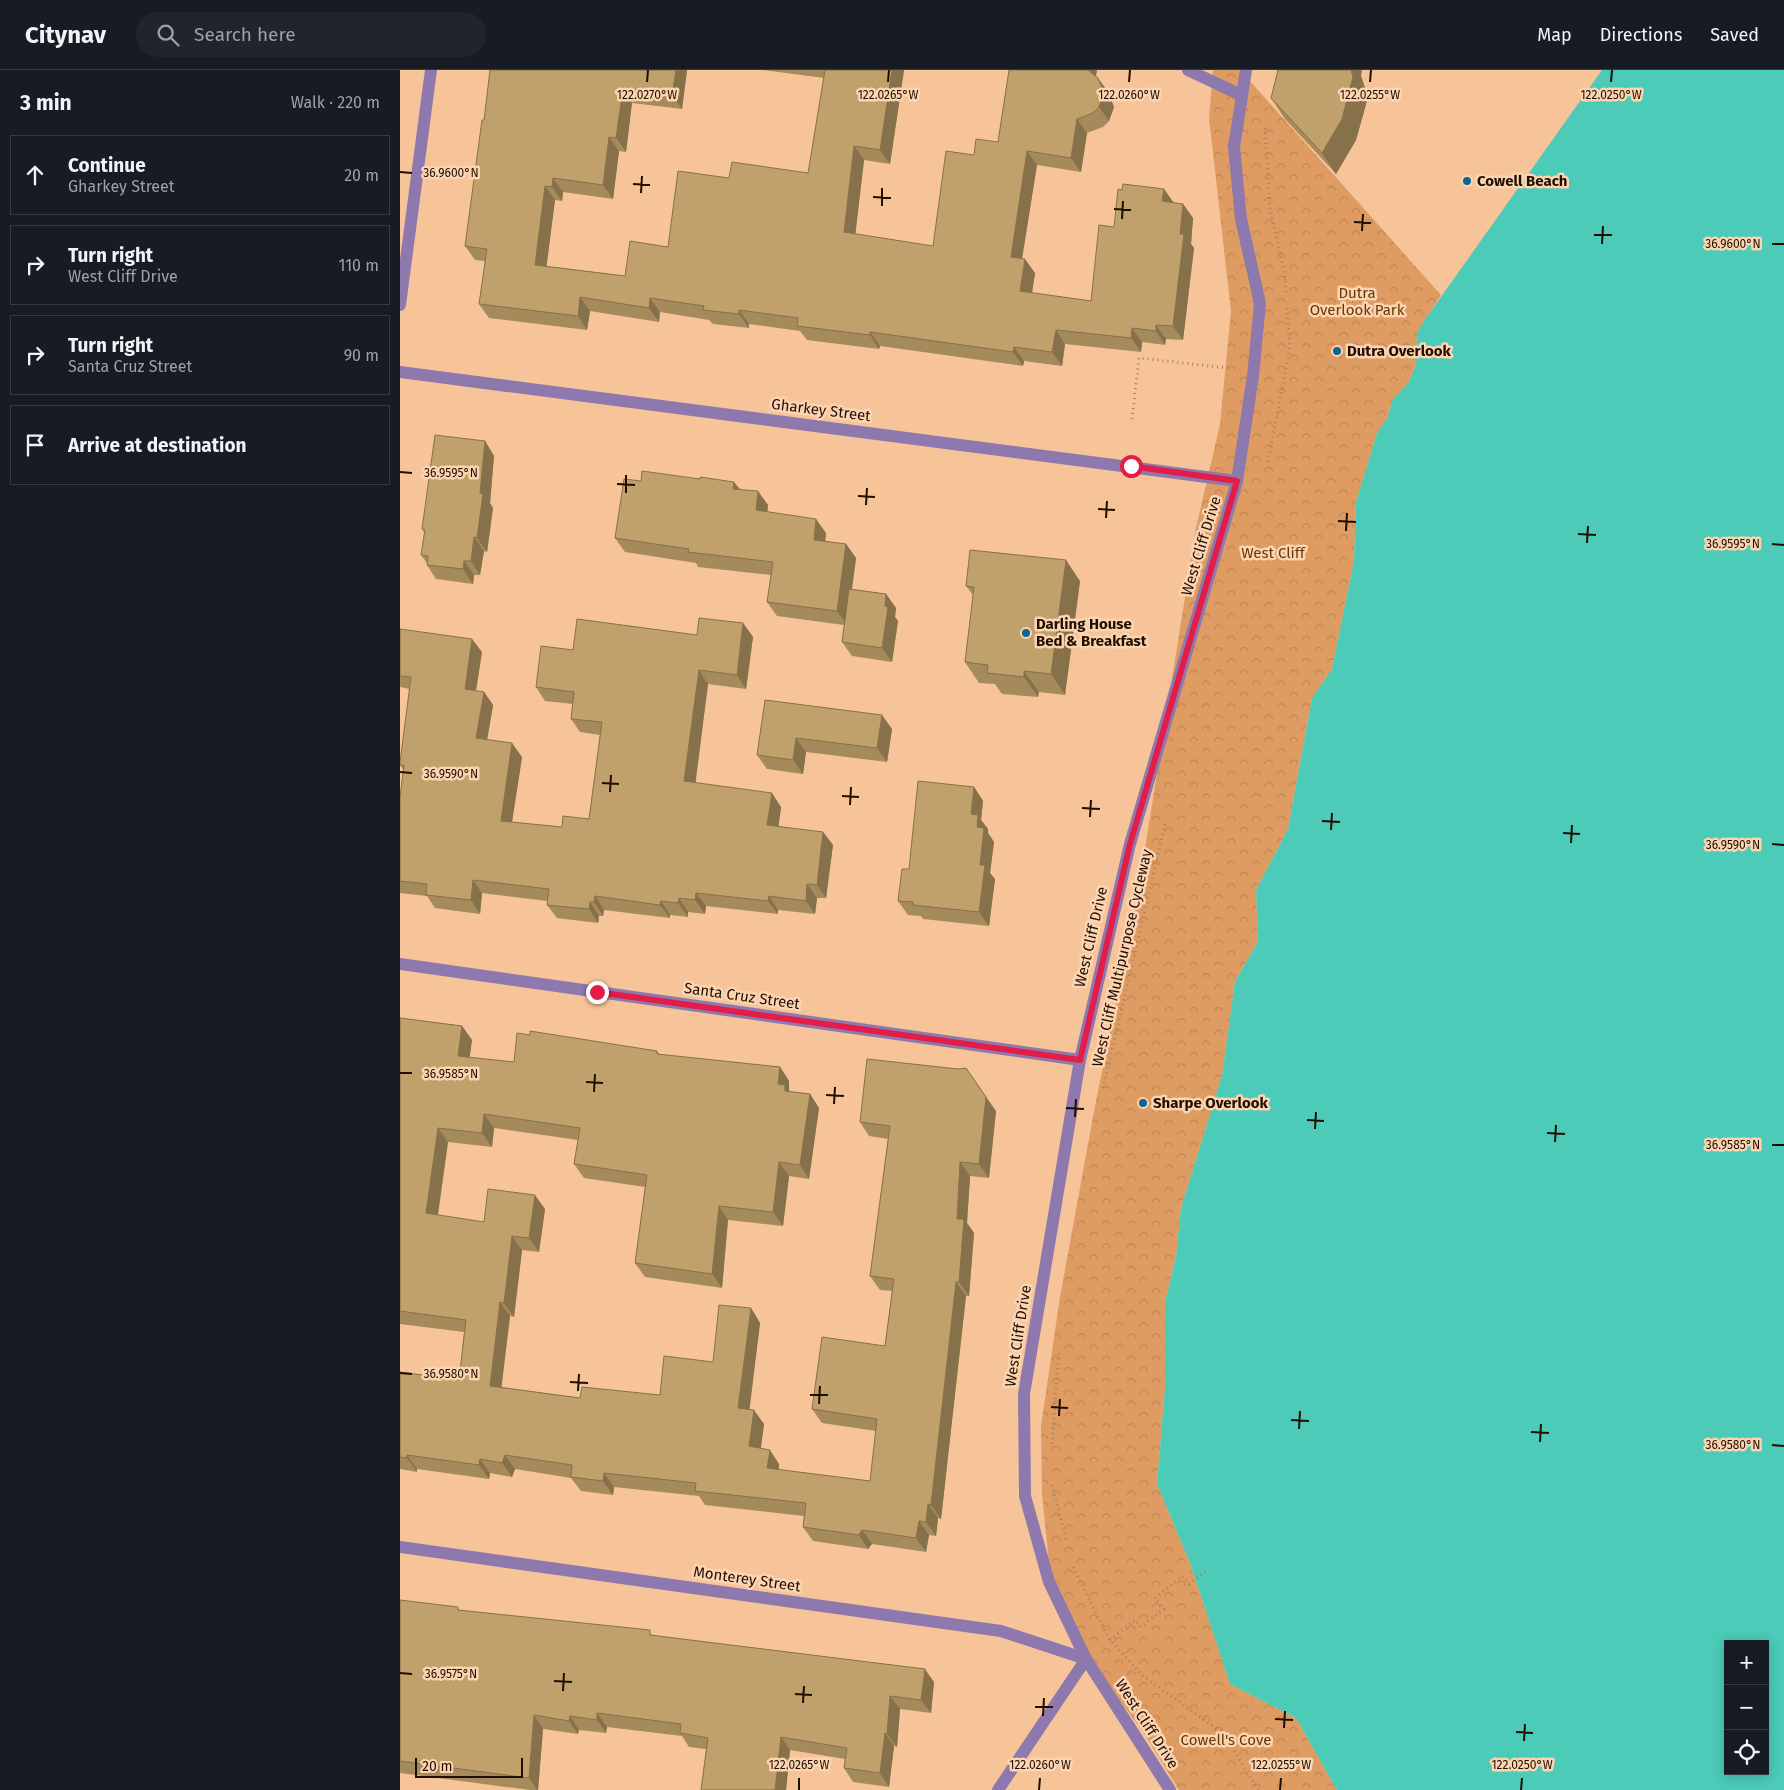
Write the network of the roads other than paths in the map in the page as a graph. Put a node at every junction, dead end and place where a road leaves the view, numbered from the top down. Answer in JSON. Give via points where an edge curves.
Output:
{"nodes":[{"id":1,"x":431,"y":70,"type":"edge"},
{"id":2,"x":1188,"y":70,"type":"edge"},
{"id":3,"x":1246,"y":70,"type":"edge"},
{"id":4,"x":1241,"y":95,"type":"junction"},
{"id":5,"x":400,"y":305,"type":"edge"},
{"id":6,"x":400,"y":372,"type":"edge"},
{"id":7,"x":1237,"y":481,"type":"junction"},
{"id":8,"x":400,"y":964,"type":"edge"},
{"id":9,"x":1080,"y":1060,"type":"junction"},
{"id":10,"x":400,"y":1547,"type":"edge"},
{"id":11,"x":1086,"y":1659,"type":"junction"},
{"id":12,"x":998,"y":1790,"type":"edge"},
{"id":13,"x":1170,"y":1790,"type":"edge"}],
"edges":[{"from":1,"to":5,"type":"street"},
{"from":2,"to":4,"type":"street"},
{"from":3,"to":4,"type":"street","name":"West Cliff Drive"},
{"from":4,"to":7,"type":"street","name":"West Cliff Drive","via":[[1234,147],[1241,219],[1260,303]]},
{"from":6,"to":7,"type":"street","name":"Gharkey Street"},
{"from":7,"to":9,"type":"street","name":"West Cliff Drive","via":[[1130,844]]},
{"from":8,"to":9,"type":"street","name":"Santa Cruz Street"},
{"from":9,"to":11,"type":"street","name":"West Cliff Drive","via":[[1024,1394],[1024,1496],[1049,1582]]},
{"from":10,"to":11,"type":"street","name":"Monterey Street","via":[[1001,1631]]},
{"from":11,"to":12,"type":"street"},
{"from":11,"to":13,"type":"street","name":"West Cliff Drive"}]}
